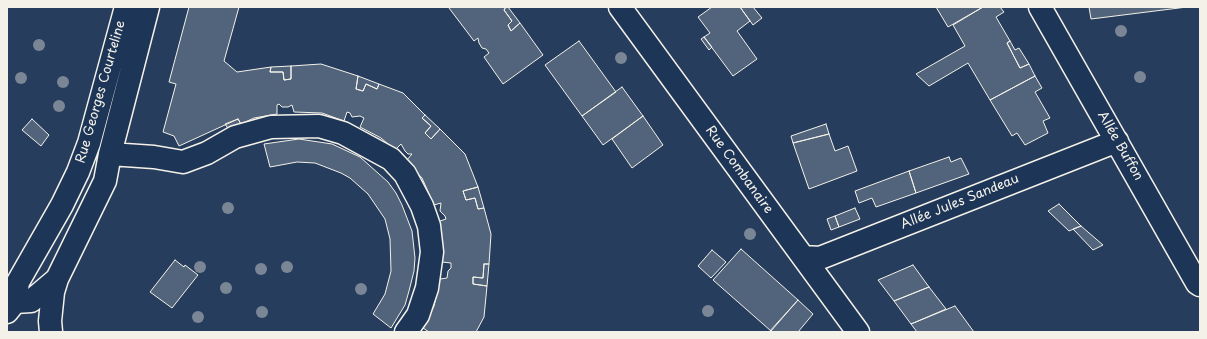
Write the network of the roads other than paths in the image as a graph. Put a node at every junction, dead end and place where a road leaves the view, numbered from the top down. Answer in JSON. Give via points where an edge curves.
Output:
{"nodes":[{"id":1,"x":126,"y":7,"type":"edge"},
{"id":2,"x":148,"y":7,"type":"edge"},
{"id":3,"x":620,"y":7,"type":"edge"},
{"id":4,"x":1040,"y":7,"type":"edge"},
{"id":5,"x":1117,"y":141,"type":"junction"},
{"id":6,"x":110,"y":154,"type":"junction"},
{"id":7,"x":803,"y":257,"type":"junction"},
{"id":8,"x":57,"y":279,"type":"junction"},
{"id":9,"x":1200,"y":286,"type":"edge"},
{"id":10,"x":12,"y":297,"type":"edge"},
{"id":11,"x":51,"y":332,"type":"edge"},
{"id":12,"x":406,"y":332,"type":"edge"},
{"id":13,"x":858,"y":332,"type":"edge"}],
"edges":[{"from":1,"to":10,"type":"street","name":"Rue Georges Courteline","via":[[84,157],[62,206]]},
{"from":2,"to":6,"type":"street","name":"Rue Georges Courteline"},
{"from":3,"to":7,"type":"street","name":"Rue Combanaire"},
{"from":4,"to":5,"type":"street","name":"Allée Buffon"},
{"from":5,"to":7,"type":"street","name":"Allée Jules Sandeau","via":[[820,258]]},
{"from":5,"to":9,"type":"street","name":"Allée Buffon"},
{"from":6,"to":8,"type":"street","name":"Rue Georges Courteline","via":[[105,181]]},
{"from":6,"to":12,"type":"street","via":[[182,162],[207,153],[236,137],[271,127],[319,126],[343,133],[391,159],[405,174],[422,206],[432,252],[427,288],[418,315]]},
{"from":7,"to":13,"type":"street","name":"Rue Combanaire"},
{"from":8,"to":10,"type":"street","name":"Rue Georges Courteline","via":[[31,301]]},
{"from":8,"to":11,"type":"street","name":"Rue Georges Courteline","via":[[53,292]]}]}
